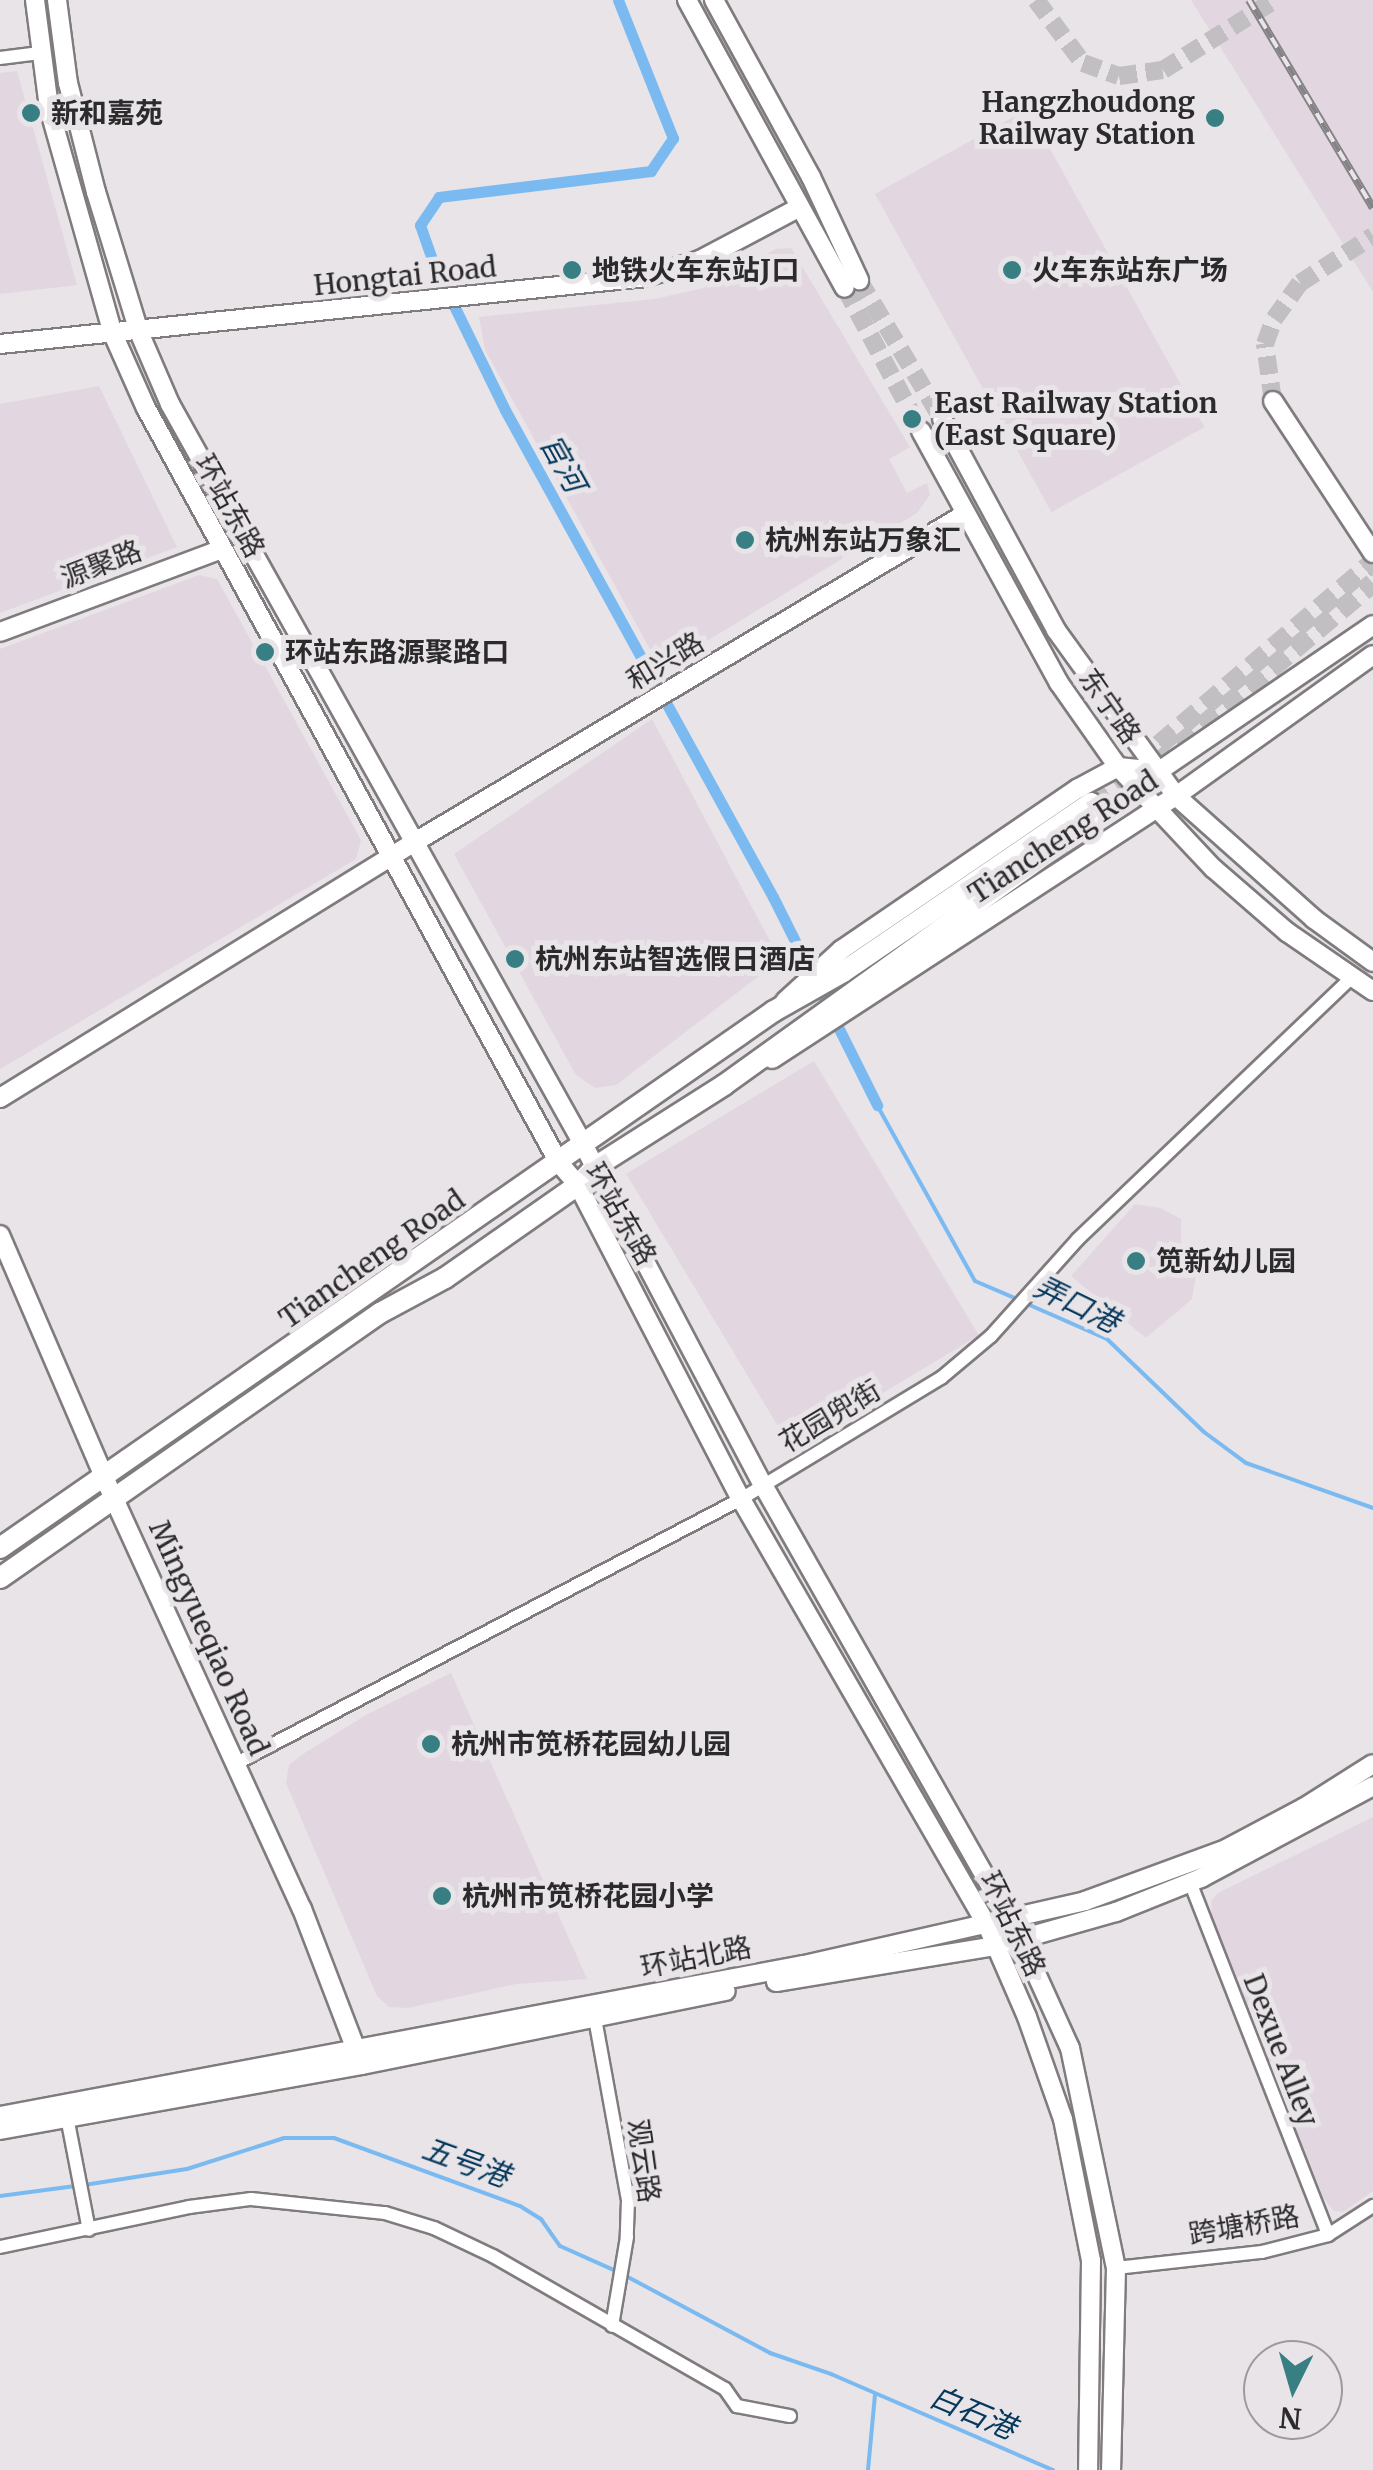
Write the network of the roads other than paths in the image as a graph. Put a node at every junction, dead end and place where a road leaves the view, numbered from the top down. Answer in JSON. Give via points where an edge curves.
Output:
{"nodes":[{"id":1,"x":35,"y":0,"type":"edge"},
{"id":2,"x":57,"y":0,"type":"edge"},
{"id":3,"x":687,"y":0,"type":"edge"},
{"id":4,"x":714,"y":0,"type":"edge"},
{"id":5,"x":40,"y":53,"type":"junction"},
{"id":6,"x":0,"y":58,"type":"edge"},
{"id":7,"x":800,"y":206,"type":"junction"},
{"id":8,"x":139,"y":332,"type":"junction"},
{"id":9,"x":113,"y":334,"type":"junction"},
{"id":10,"x":0,"y":344,"type":"edge"},
{"id":11,"x":1273,"y":401,"type":"tunnel mouth"},
{"id":12,"x":942,"y":419,"type":"tunnel mouth"},
{"id":13,"x":921,"y":431,"type":"tunnel mouth"},
{"id":14,"x":965,"y":514,"type":"junction"},
{"id":15,"x":222,"y":549,"type":"junction"},
{"id":16,"x":1373,"y":554,"type":"edge"},
{"id":17,"x":1373,"y":626,"type":"edge"},
{"id":18,"x":0,"y":632,"type":"edge"},
{"id":19,"x":1373,"y":655,"type":"edge"},
{"id":20,"x":1118,"y":767,"type":"junction"},
{"id":21,"x":1159,"y":771,"type":"junction"},
{"id":22,"x":1176,"y":796,"type":"junction"},
{"id":23,"x":1156,"y":808,"type":"junction"},
{"id":24,"x":415,"y":842,"type":"junction"},
{"id":25,"x":395,"y":858,"type":"junction"},
{"id":26,"x":1369,"y":954,"type":"edge"},
{"id":27,"x":835,"y":966,"type":"junction"},
{"id":28,"x":1352,"y":977,"type":"junction"},
{"id":29,"x":1373,"y":991,"type":"edge"},
{"id":30,"x":852,"y":1001,"type":"junction"},
{"id":31,"x":774,"y":1012,"type":"junction"},
{"id":32,"x":0,"y":1098,"type":"edge"},
{"id":33,"x":583,"y":1144,"type":"junction"},
{"id":34,"x":559,"y":1163,"type":"junction"},
{"id":35,"x":595,"y":1167,"type":"junction"},
{"id":36,"x":578,"y":1185,"type":"junction"},
{"id":37,"x":0,"y":1236,"type":"edge"},
{"id":38,"x":104,"y":1477,"type":"junction"},
{"id":39,"x":764,"y":1485,"type":"junction"},
{"id":40,"x":116,"y":1498,"type":"junction"},
{"id":41,"x":742,"y":1499,"type":"junction"},
{"id":42,"x":0,"y":1548,"type":"edge"},
{"id":43,"x":0,"y":1578,"type":"edge"},
{"id":44,"x":235,"y":1764,"type":"junction"},
{"id":45,"x":1373,"y":1764,"type":"edge"},
{"id":46,"x":1373,"y":1786,"type":"edge"},
{"id":47,"x":1190,"y":1882,"type":"junction"},
{"id":48,"x":1009,"y":1920,"type":"junction"},
{"id":49,"x":986,"y":1926,"type":"junction"},
{"id":50,"x":1020,"y":1938,"type":"junction"},
{"id":51,"x":996,"y":1946,"type":"junction"},
{"id":52,"x":593,"y":2011,"type":"junction"},
{"id":53,"x":359,"y":2056,"type":"junction"},
{"id":54,"x":0,"y":2116,"type":"edge"},
{"id":55,"x":67,"y":2118,"type":"junction"},
{"id":56,"x":0,"y":2130,"type":"edge"},
{"id":57,"x":1373,"y":2206,"type":"edge"},
{"id":58,"x":89,"y":2230,"type":"junction"},
{"id":59,"x":1328,"y":2235,"type":"junction"},
{"id":60,"x":0,"y":2247,"type":"edge"},
{"id":61,"x":1116,"y":2268,"type":"junction"},
{"id":62,"x":612,"y":2326,"type":"junction"},
{"id":63,"x":790,"y":2416,"type":"dead end"},
{"id":64,"x":1088,"y":2470,"type":"edge"},
{"id":65,"x":1112,"y":2470,"type":"edge"}],
"edges":[{"from":1,"to":5,"type":"main road","name":"环站东路"},
{"from":2,"to":8,"type":"main road","name":"环站东路","via":[[68,83]]},
{"from":3,"to":7,"type":"main road"},
{"from":4,"to":7,"type":"main road","via":[[811,178],[852,284]]},
{"from":5,"to":6,"type":"street"},
{"from":5,"to":9,"type":"main road","name":"环站东路","via":[[45,95]]},
{"from":7,"to":8,"type":"main road","name":"Hongtai Road","via":[[746,239],[670,271]]},
{"from":8,"to":9,"type":"main road","name":"Hongtai Road"},
{"from":8,"to":24,"type":"main road","name":"环站东路","via":[[206,476]]},
{"from":9,"to":10,"type":"main road","name":"Hongtai Road"},
{"from":9,"to":15,"type":"main road","name":"环站东路"},
{"from":11,"to":16,"type":"main road"},
{"from":12,"to":21,"type":"main road","name":"东宁路","via":[[1056,630]]},
{"from":13,"to":14,"type":"main road","name":"东宁路"},
{"from":14,"to":20,"type":"main road","name":"东宁路","via":[[1059,683]]},
{"from":14,"to":24,"type":"main road","name":"和兴路"},
{"from":15,"to":18,"type":"main road","name":"源聚路"},
{"from":15,"to":25,"type":"main road","name":"环站东路"},
{"from":17,"to":21,"type":"main road","name":"Tiancheng Road"},
{"from":19,"to":22,"type":"main road","name":"Tiancheng Road"},
{"from":20,"to":21,"type":"main road","name":"Tiancheng Road"},
{"from":20,"to":23,"type":"main road","name":"东宁路"},
{"from":20,"to":27,"type":"main road","name":"Tiancheng Road","via":[[1077,788]]},
{"from":21,"to":22,"type":"main road","name":"东宁路"},
{"from":22,"to":23,"type":"main road","name":"Tiancheng Road"},
{"from":22,"to":26,"type":"main road","name":"东宁路","via":[[1264,877]]},
{"from":23,"to":28,"type":"main road","name":"东宁路","via":[[1288,932]]},
{"from":23,"to":30,"type":"main road","name":"Tiancheng Road"},
{"from":24,"to":25,"type":"main road","name":"和兴路"},
{"from":24,"to":33,"type":"main road","name":"环站东路"},
{"from":25,"to":32,"type":"main road","name":"和兴路"},
{"from":25,"to":34,"type":"main road","name":"环站东路"},
{"from":27,"to":30,"type":"main road","name":"Tiancheng Road","via":[[1093,810]]},
{"from":27,"to":31,"type":"main road","name":"Tiancheng Road"},
{"from":27,"to":31,"type":"main road","name":"Tiancheng Road","via":[[810,976]]},
{"from":28,"to":29,"type":"main road","name":"东宁路"},
{"from":28,"to":39,"type":"street","name":"花园兜街","via":[[991,1336],[940,1378]]},
{"from":30,"to":35,"type":"main road","name":"Tiancheng Road"},
{"from":31,"to":33,"type":"main road","name":"Tiancheng Road"},
{"from":33,"to":34,"type":"main road","name":"Tiancheng Road"},
{"from":33,"to":35,"type":"main road","name":"环站东路"},
{"from":34,"to":36,"type":"main road","name":"环站东路"},
{"from":34,"to":38,"type":"main road","name":"Tiancheng Road"},
{"from":35,"to":36,"type":"main road","name":"Tiancheng Road"},
{"from":35,"to":39,"type":"main road","name":"环站东路"},
{"from":36,"to":40,"type":"main road","name":"Tiancheng Road","via":[[444,1278],[380,1313]]},
{"from":36,"to":41,"type":"main road","name":"环站东路"},
{"from":37,"to":38,"type":"main road","name":"Mingyueqiao Road"},
{"from":38,"to":40,"type":"main road","name":"Mingyueqiao Road"},
{"from":38,"to":42,"type":"main road","name":"Tiancheng Road"},
{"from":39,"to":41,"type":"street","name":"花园兜街"},
{"from":39,"to":48,"type":"main road","name":"环站东路"},
{"from":40,"to":43,"type":"main road","name":"Tiancheng Road"},
{"from":40,"to":44,"type":"main road","name":"Mingyueqiao Road"},
{"from":41,"to":44,"type":"street","name":"花园兜街"},
{"from":41,"to":49,"type":"main road","name":"环站东路"},
{"from":44,"to":53,"type":"main road","name":"Mingyueqiao Road"},
{"from":45,"to":48,"type":"main road","name":"环站北路","via":[[1226,1849],[1137,1884]]},
{"from":46,"to":47,"type":"main road","name":"环站北路"},
{"from":47,"to":50,"type":"main road","name":"环站北路","via":[[1116,1912]]},
{"from":47,"to":59,"type":"street","name":"Dexue Alley"},
{"from":48,"to":49,"type":"main road","name":"环站北路"},
{"from":48,"to":50,"type":"main road","name":"环站东路"},
{"from":49,"to":51,"type":"main road","name":"环站东路"},
{"from":49,"to":52,"type":"main road","name":"环站北路"},
{"from":50,"to":51,"type":"main road","name":"环站北路"},
{"from":50,"to":61,"type":"main road","name":"环站东路","via":[[1070,2048]]},
{"from":51,"to":52,"type":"main road","name":"环站北路"},
{"from":51,"to":64,"type":"main road","name":"环站东路","via":[[1063,2119],[1079,2192],[1091,2261]]},
{"from":52,"to":53,"type":"main road","name":"环站北路"},
{"from":52,"to":62,"type":"street","name":"观云路","via":[[628,2200]]},
{"from":53,"to":55,"type":"main road","name":"环站北路"},
{"from":54,"to":55,"type":"main road","name":"环站北路"},
{"from":55,"to":56,"type":"main road","name":"环站北路"},
{"from":55,"to":58,"type":"street"},
{"from":57,"to":59,"type":"street","name":"跨塘桥路"},
{"from":58,"to":60,"type":"street"},
{"from":58,"to":62,"type":"street","via":[[251,2199],[385,2213],[494,2256]]},
{"from":59,"to":61,"type":"street","name":"跨塘桥路","via":[[1262,2252]]},
{"from":61,"to":65,"type":"main road","name":"环站东路"},
{"from":62,"to":63,"type":"street","via":[[725,2389],[737,2406]]}]}
